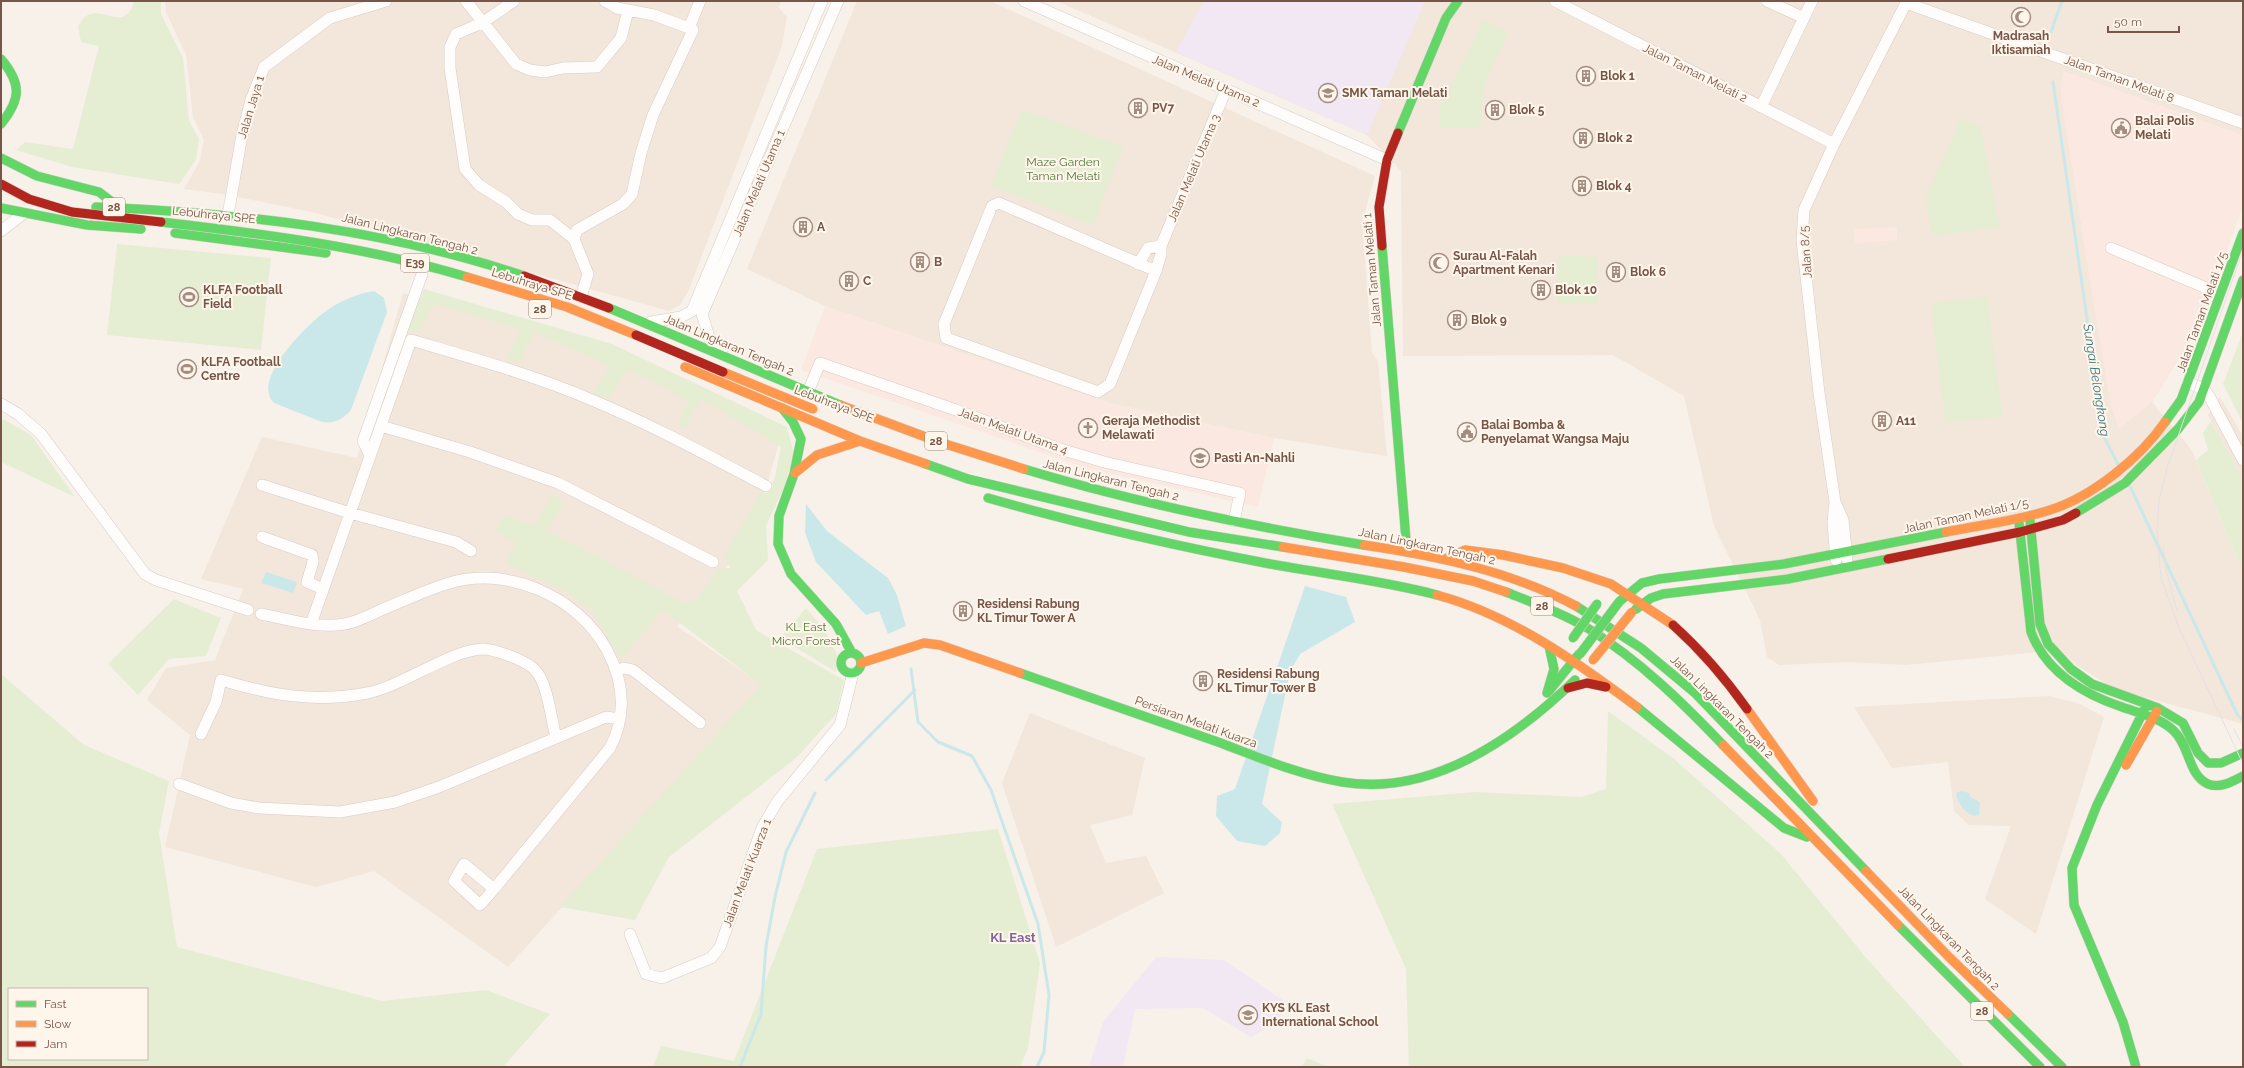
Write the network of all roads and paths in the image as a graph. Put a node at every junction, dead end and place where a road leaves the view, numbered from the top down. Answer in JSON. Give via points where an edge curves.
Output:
{"nodes":[{"id":1,"x":386,"y":1,"type":"edge"},
{"id":2,"x":466,"y":1,"type":"edge"},
{"id":3,"x":514,"y":1,"type":"edge"},
{"id":4,"x":605,"y":1,"type":"edge"},
{"id":5,"x":700,"y":1,"type":"edge"},
{"id":6,"x":822,"y":1,"type":"edge"},
{"id":7,"x":838,"y":1,"type":"edge"},
{"id":8,"x":1024,"y":1,"type":"edge"},
{"id":9,"x":1458,"y":1,"type":"edge"},
{"id":10,"x":1555,"y":1,"type":"edge"},
{"id":11,"x":1767,"y":1,"type":"edge"},
{"id":12,"x":1812,"y":1,"type":"edge"},
{"id":13,"x":1906,"y":2,"type":"edge"},
{"id":14,"x":628,"y":11,"type":"junction"},
{"id":15,"x":1804,"y":18,"type":"junction"},
{"id":16,"x":482,"y":23,"type":"junction"},
{"id":17,"x":689,"y":28,"type":"junction"},
{"id":18,"x":1,"y":58,"type":"edge"},
{"id":19,"x":1226,"y":90,"type":"junction"},
{"id":20,"x":1761,"y":107,"type":"junction"},
{"id":21,"x":2243,"y":123,"type":"edge"},
{"id":22,"x":1,"y":124,"type":"edge"},
{"id":23,"x":1834,"y":144,"type":"junction"},
{"id":24,"x":1,"y":158,"type":"edge"},
{"id":25,"x":1387,"y":160,"type":"junction"},
{"id":26,"x":1,"y":165,"type":"edge"},
{"id":27,"x":37,"y":176,"type":"junction"},
{"id":28,"x":1,"y":184,"type":"edge"},
{"id":29,"x":1,"y":192,"type":"edge"},
{"id":30,"x":1,"y":208,"type":"edge"},
{"id":31,"x":120,"y":208,"type":"junction"},
{"id":32,"x":24,"y":214,"type":"junction"},
{"id":33,"x":228,"y":215,"type":"junction"},
{"id":34,"x":1,"y":231,"type":"edge"},
{"id":35,"x":2243,"y":233,"type":"edge"},
{"id":36,"x":574,"y":239,"type":"junction"},
{"id":37,"x":1161,"y":246,"type":"junction"},
{"id":38,"x":2111,"y":248,"type":"dead end"},
{"id":39,"x":1138,"y":264,"type":"junction"},
{"id":40,"x":1156,"y":271,"type":"junction"},
{"id":41,"x":422,"y":274,"type":"junction"},
{"id":42,"x":2243,"y":280,"type":"edge"},
{"id":43,"x":2204,"y":287,"type":"dead end"},
{"id":44,"x":581,"y":297,"type":"junction"},
{"id":45,"x":647,"y":323,"type":"junction"},
{"id":46,"x":620,"y":339,"type":"dead end"},
{"id":47,"x":732,"y":360,"type":"junction"},
{"id":48,"x":678,"y":364,"type":"dead end"},
{"id":49,"x":2188,"y":383,"type":"junction"},
{"id":50,"x":808,"y":392,"type":"junction"},
{"id":51,"x":2206,"y":397,"type":"junction"},
{"id":52,"x":1,"y":404,"type":"edge"},
{"id":53,"x":781,"y":407,"type":"junction"},
{"id":54,"x":816,"y":411,"type":"dead end"},
{"id":55,"x":381,"y":426,"type":"junction"},
{"id":56,"x":860,"y":441,"type":"junction"},
{"id":57,"x":370,"y":455,"type":"junction"},
{"id":58,"x":2243,"y":460,"type":"edge"},
{"id":59,"x":928,"y":466,"type":"junction"},
{"id":60,"x":794,"y":474,"type":"junction"},
{"id":61,"x":1006,"y":478,"type":"dead end"},
{"id":62,"x":941,"y":480,"type":"dead end"},
{"id":63,"x":262,"y":485,"type":"dead end"},
{"id":64,"x":766,"y":486,"type":"dead end"},
{"id":65,"x":978,"y":495,"type":"dead end"},
{"id":66,"x":1054,"y":500,"type":"junction"},
{"id":67,"x":350,"y":513,"type":"junction"},
{"id":68,"x":2029,"y":515,"type":"junction"},
{"id":69,"x":2018,"y":518,"type":"junction"},
{"id":70,"x":2063,"y":520,"type":"junction"},
{"id":71,"x":1234,"y":521,"type":"junction"},
{"id":72,"x":2031,"y":530,"type":"junction"},
{"id":73,"x":2020,"y":532,"type":"junction"},
{"id":74,"x":262,"y":537,"type":"dead end"},
{"id":75,"x":1985,"y":539,"type":"junction"},
{"id":76,"x":472,"y":551,"type":"dead end"},
{"id":77,"x":1407,"y":552,"type":"junction"},
{"id":78,"x":1841,"y":554,"type":"junction"},
{"id":79,"x":1444,"y":559,"type":"junction"},
{"id":80,"x":2035,"y":560,"type":"junction"},
{"id":81,"x":713,"y":562,"type":"dead end"},
{"id":82,"x":2024,"y":562,"type":"junction"},
{"id":83,"x":1843,"y":568,"type":"junction"},
{"id":84,"x":1594,"y":578,"type":"junction"},
{"id":85,"x":1642,"y":583,"type":"junction"},
{"id":86,"x":1611,"y":584,"type":"junction"},
{"id":87,"x":323,"y":589,"type":"junction"},
{"id":88,"x":1627,"y":594,"type":"junction"},
{"id":89,"x":1642,"y":603,"type":"junction"},
{"id":90,"x":248,"y":610,"type":"dead end"},
{"id":91,"x":261,"y":614,"type":"dead end"},
{"id":92,"x":311,"y":624,"type":"junction"},
{"id":93,"x":1545,"y":644,"type":"junction"},
{"id":94,"x":852,"y":654,"type":"junction"},
{"id":95,"x":1574,"y":662,"type":"junction"},
{"id":96,"x":861,"y":663,"type":"junction"},
{"id":97,"x":618,"y":670,"type":"junction"},
{"id":98,"x":1585,"y":670,"type":"junction"},
{"id":99,"x":853,"y":673,"type":"junction"},
{"id":100,"x":1568,"y":688,"type":"junction"},
{"id":101,"x":1617,"y":692,"type":"junction"},
{"id":102,"x":1547,"y":693,"type":"junction"},
{"id":103,"x":2147,"y":704,"type":"junction"},
{"id":104,"x":2158,"y":708,"type":"junction"},
{"id":105,"x":2142,"y":715,"type":"junction"},
{"id":106,"x":620,"y":719,"type":"junction"},
{"id":107,"x":2153,"y":719,"type":"junction"},
{"id":108,"x":700,"y":723,"type":"dead end"},
{"id":109,"x":1520,"y":728,"type":"junction"},
{"id":110,"x":201,"y":734,"type":"dead end"},
{"id":111,"x":556,"y":737,"type":"junction"},
{"id":112,"x":2243,"y":753,"type":"edge"},
{"id":113,"x":2243,"y":776,"type":"edge"},
{"id":114,"x":179,"y":784,"type":"dead end"},
{"id":115,"x":2097,"y":805,"type":"junction"},
{"id":116,"x":1815,"y":840,"type":"junction"},
{"id":117,"x":1854,"y":858,"type":"junction"},
{"id":118,"x":494,"y":889,"type":"dead end"},
{"id":119,"x":630,"y":934,"type":"dead end"},
{"id":120,"x":2040,"y":1067,"type":"edge"},
{"id":121,"x":2062,"y":1067,"type":"edge"},
{"id":122,"x":2136,"y":1067,"type":"edge"}],
"edges":[{"from":1,"to":33,"type":"street","name":"Jalan Jaya 1","via":[[330,18],[264,67],[251,100],[242,135]]},
{"from":2,"to":16,"type":"street"},
{"from":3,"to":16,"type":"street"},
{"from":4,"to":14,"type":"street"},
{"from":5,"to":17,"type":"street"},
{"from":6,"to":45,"type":"street","name":"Jalan Melati Utama 1","via":[[692,311],[681,317]]},
{"from":7,"to":47,"type":"street","name":"Jalan Melati Utama 1","via":[[702,314],[709,336]]},
{"from":8,"to":19,"type":"street","name":"Jalan Melati Utama 2"},
{"from":9,"to":25,"type":"main road","name":"Jalan Taman Melati 1","via":[[1446,18]]},
{"from":10,"to":20,"type":"street","name":"Jalan Taman Melati 2"},
{"from":11,"to":15,"type":"street"},
{"from":12,"to":15,"type":"street"},
{"from":13,"to":21,"type":"street","name":"Jalan Taman Melati 8"},
{"from":13,"to":23,"type":"street","name":"Jalan 8/5"},
{"from":14,"to":16,"type":"street","via":[[620,38],[597,67],[563,68],[545,72],[530,70],[516,64]]},
{"from":14,"to":17,"type":"street","via":[[658,16]]},
{"from":15,"to":20,"type":"street"},
{"from":16,"to":36,"type":"street","via":[[456,34],[450,47],[450,68],[465,169],[479,185],[506,202],[518,214],[532,220],[550,220]]},
{"from":17,"to":36,"type":"street","via":[[693,30],[653,115],[632,194],[623,204],[578,230]]},
{"from":18,"to":22,"type":"main road","via":[[12,72],[17,87],[14,106]]},
{"from":19,"to":25,"type":"street","name":"Jalan Melati Utama 2"},
{"from":19,"to":37,"type":"street","name":"Jalan Melati Utama 3"},
{"from":20,"to":23,"type":"street","name":"Jalan Taman Melati 2"},
{"from":23,"to":78,"type":"street","name":"Jalan 8/5","via":[[1804,210],[1802,240],[1819,393],[1835,502],[1843,520]]},
{"from":24,"to":27,"type":"main road"},
{"from":25,"to":77,"type":"main road","name":"Jalan Taman Melati 1","via":[[1378,207]]},
{"from":26,"to":27,"type":"main road"},
{"from":27,"to":31,"type":"main road","via":[[99,192]]},
{"from":28,"to":54,"type":"main road","name":"Lebuhraya SPE","number":"E39","bridge":true,"via":[[29,199],[72,212],[284,236],[396,258],[451,272],[567,307]]},
{"from":29,"to":31,"type":"main road","name":"Jalan Lingkaran Tengah 2","number":"28","via":[[54,203]]},
{"from":30,"to":32,"type":"main road","number":"28"},
{"from":31,"to":33,"type":"main road","name":"Jalan Lingkaran Tengah 2","number":"28"},
{"from":32,"to":34,"type":"street"},
{"from":32,"to":41,"type":"main road","number":"28","via":[[87,225],[132,228],[312,251]]},
{"from":33,"to":44,"type":"main road","name":"Jalan Lingkaran Tengah 2","number":"28","via":[[338,228],[435,250]]},
{"from":35,"to":49,"type":"main road","name":"Jalan Taman Melati 1/5"},
{"from":36,"to":44,"type":"street","via":[[588,274]]},
{"from":37,"to":39,"type":"street","via":[[1148,248]]},
{"from":37,"to":40,"type":"street","name":"Jalan Melati Utama 3"},
{"from":38,"to":43,"type":"street"},
{"from":39,"to":40,"type":"street"},
{"from":39,"to":40,"type":"street","name":"Jalan Melati Utama 3","via":[[999,203],[992,206],[944,324],[946,338],[1098,392],[1110,384]]},
{"from":41,"to":46,"type":"main road","number":"28","via":[[569,317]]},
{"from":41,"to":57,"type":"street","via":[[363,441]]},
{"from":42,"to":51,"type":"main road","via":[[2209,376]]},
{"from":44,"to":45,"type":"main road","name":"Jalan Lingkaran Tengah 2","number":"28"},
{"from":45,"to":47,"type":"main road","name":"Jalan Lingkaran Tengah 2","number":"28"},
{"from":47,"to":50,"type":"main road","name":"Jalan Lingkaran Tengah 2","number":"28"},
{"from":48,"to":53,"type":"main road","name":"Jalan Lingkaran Tengah 2","number":"28"},
{"from":49,"to":51,"type":"street"},
{"from":49,"to":68,"type":"main road","name":"Jalan Taman Melati 1/5","via":[[2181,400],[2161,428],[2116,473],[2072,501]]},
{"from":50,"to":71,"type":"main road","name":"Jalan Lingkaran Tengah 2","number":"28","via":[[939,442],[1062,481],[1147,503]]},
{"from":50,"to":71,"type":"street","name":"Jalan Melati Utama 4","via":[[820,363],[1060,449],[1104,462],[1240,493]]},
{"from":51,"to":58,"type":"street"},
{"from":51,"to":70,"type":"main road","via":[[2125,483]]},
{"from":52,"to":90,"type":"street","via":[[18,414],[41,434],[145,574],[156,580]]},
{"from":53,"to":56,"type":"main road","name":"Jalan Lingkaran Tengah 2","number":"28"},
{"from":53,"to":60,"type":"main road","via":[[794,422],[801,439]]},
{"from":55,"to":57,"type":"street"},
{"from":55,"to":64,"type":"street","via":[[411,340],[504,368],[592,400]]},
{"from":55,"to":81,"type":"street","via":[[470,452],[558,484]]},
{"from":56,"to":59,"type":"main road","name":"Jalan Lingkaran Tengah 2","number":"28"},
{"from":56,"to":60,"type":"main road","via":[[809,458]]},
{"from":57,"to":67,"type":"street"},
{"from":59,"to":62,"type":"main road"},
{"from":59,"to":66,"type":"main road","name":"Jalan Lingkaran Tengah 2","number":"28","via":[[968,479]]},
{"from":60,"to":94,"type":"main road","via":[[779,516],[778,544],[791,574],[836,624]]},
{"from":61,"to":66,"type":"main road","via":[[1043,489]]},
{"from":63,"to":67,"type":"street"},
{"from":65,"to":93,"type":"main road","via":[[1144,539],[1425,591],[1494,617]]},
{"from":66,"to":116,"type":"main road","name":"Jalan Lingkaran Tengah 2","number":"28","via":[[1189,532],[1474,581],[1532,602],[1589,629],[1653,676],[1684,704]]},
{"from":67,"to":76,"type":"street","via":[[456,542]]},
{"from":67,"to":87,"type":"street"},
{"from":68,"to":69,"type":"main road","name":"Jalan Taman Melati 1/5"},
{"from":68,"to":72,"type":"main road"},
{"from":69,"to":73,"type":"main road"},
{"from":69,"to":78,"type":"main road","name":"Jalan Taman Melati 1/5"},
{"from":70,"to":72,"type":"main road"},
{"from":70,"to":80,"type":"main road","via":[[2043,538],[2037,547]]},
{"from":71,"to":77,"type":"main road","name":"Jalan Lingkaran Tengah 2","number":"28"},
{"from":72,"to":73,"type":"main road"},
{"from":72,"to":80,"type":"main road"},
{"from":73,"to":75,"type":"main road"},
{"from":73,"to":82,"type":"main road"},
{"from":74,"to":87,"type":"street","via":[[312,555],[313,562],[307,582]]},
{"from":75,"to":82,"type":"main road","via":[[2008,544]]},
{"from":75,"to":83,"type":"main road"},
{"from":77,"to":79,"type":"main road","name":"Jalan Lingkaran Tengah 2","number":"28"},
{"from":78,"to":83,"type":"street","name":"Jalan 8/5"},
{"from":78,"to":85,"type":"main road","name":"Jalan Taman Melati 1/5"},
{"from":79,"to":84,"type":"main road","via":[[1465,550],[1504,555]]},
{"from":79,"to":117,"type":"main road","name":"Jalan Lingkaran Tengah 2","number":"28","via":[[1506,575],[1537,587],[1583,610],[1632,640],[1695,693]]},
{"from":80,"to":103,"type":"main road","via":[[2040,624],[2048,644],[2071,669],[2092,684]]},
{"from":82,"to":105,"type":"main road","via":[[2033,641],[2049,664],[2100,700]]},
{"from":83,"to":89,"type":"main road","via":[[1788,579],[1663,594]]},
{"from":84,"to":86,"type":"main road"},
{"from":84,"to":93,"type":"main road","bridge":true,"via":[[1598,597],[1573,638],[1564,643]]},
{"from":85,"to":86,"type":"main road"},
{"from":85,"to":88,"type":"main road","name":"Jalan Taman Melati 1/5"},
{"from":86,"to":88,"type":"main road"},
{"from":87,"to":92,"type":"street"},
{"from":88,"to":89,"type":"main road"},
{"from":88,"to":95,"type":"main road","name":"Jalan Taman Melati 1/5","bridge":true},
{"from":89,"to":98,"type":"main road","bridge":true},
{"from":89,"to":117,"type":"main road","via":[[1665,618],[1697,646],[1719,670]]},
{"from":91,"to":92,"type":"street"},
{"from":92,"to":97,"type":"street","via":[[327,627],[347,624],[448,583],[501,579],[548,593],[566,605],[600,636]]},
{"from":93,"to":95,"type":"main road"},
{"from":93,"to":102,"type":"main road","via":[[1554,669]]},
{"from":94,"to":96,"type":"main road","via":[[857,655]]},
{"from":94,"to":99,"type":"main road","via":[[845,656],[842,664],[847,672]]},
{"from":95,"to":98,"type":"main road"},
{"from":95,"to":102,"type":"main road","name":"Persiaran Melati Kuarza"},
{"from":96,"to":99,"type":"main road","via":[[860,668]]},
{"from":96,"to":109,"type":"main road","name":"Persiaran Melati Kuarza","via":[[924,643],[940,644],[1279,764],[1332,780],[1352,782],[1419,778],[1477,757]]},
{"from":97,"to":106,"type":"street","via":[[622,695]]},
{"from":97,"to":108,"type":"street","via":[[633,670]]},
{"from":98,"to":100,"type":"main road","name":"Persiaran Melati Kuarza"},
{"from":98,"to":101,"type":"main road"},
{"from":99,"to":119,"type":"street","name":"Jalan Melati Kuarza 1","via":[[840,725],[777,802],[762,828],[720,947],[711,958],[662,978],[646,974]]},
{"from":100,"to":101,"type":"main road","via":[[1581,683],[1597,683]]},
{"from":100,"to":109,"type":"main road","name":"Persiaran Melati Kuarza"},
{"from":101,"to":116,"type":"main road","via":[[1784,828]]},
{"from":102,"to":109,"type":"main road","name":"Persiaran Melati Kuarza"},
{"from":103,"to":104,"type":"main road"},
{"from":103,"to":105,"type":"main road"},
{"from":104,"to":107,"type":"main road"},
{"from":104,"to":112,"type":"main road","via":[[2183,723],[2198,753],[2208,763],[2221,763]]},
{"from":105,"to":107,"type":"main road"},
{"from":105,"to":115,"type":"main road"},
{"from":106,"to":111,"type":"street","via":[[606,716]]},
{"from":106,"to":118,"type":"street","via":[[619,731],[610,748]]},
{"from":107,"to":113,"type":"main road","via":[[2177,733],[2199,777],[2208,784],[2218,786]]},
{"from":107,"to":115,"type":"main road","via":[[2130,760]]},
{"from":110,"to":111,"type":"street","via":[[216,702],[221,680],[265,693],[300,697],[336,697],[369,693],[463,653],[484,649],[521,660],[536,671],[544,685]]},
{"from":111,"to":114,"type":"street","via":[[395,802],[340,812],[259,808],[231,803]]},
{"from":115,"to":122,"type":"main road","via":[[2072,868],[2074,905],[2123,1022]]},
{"from":116,"to":120,"type":"main road","name":"Jalan Lingkaran Tengah 2","number":"28"},
{"from":117,"to":121,"type":"main road","name":"Jalan Lingkaran Tengah 2","number":"28","via":[[1948,956]]}]}
